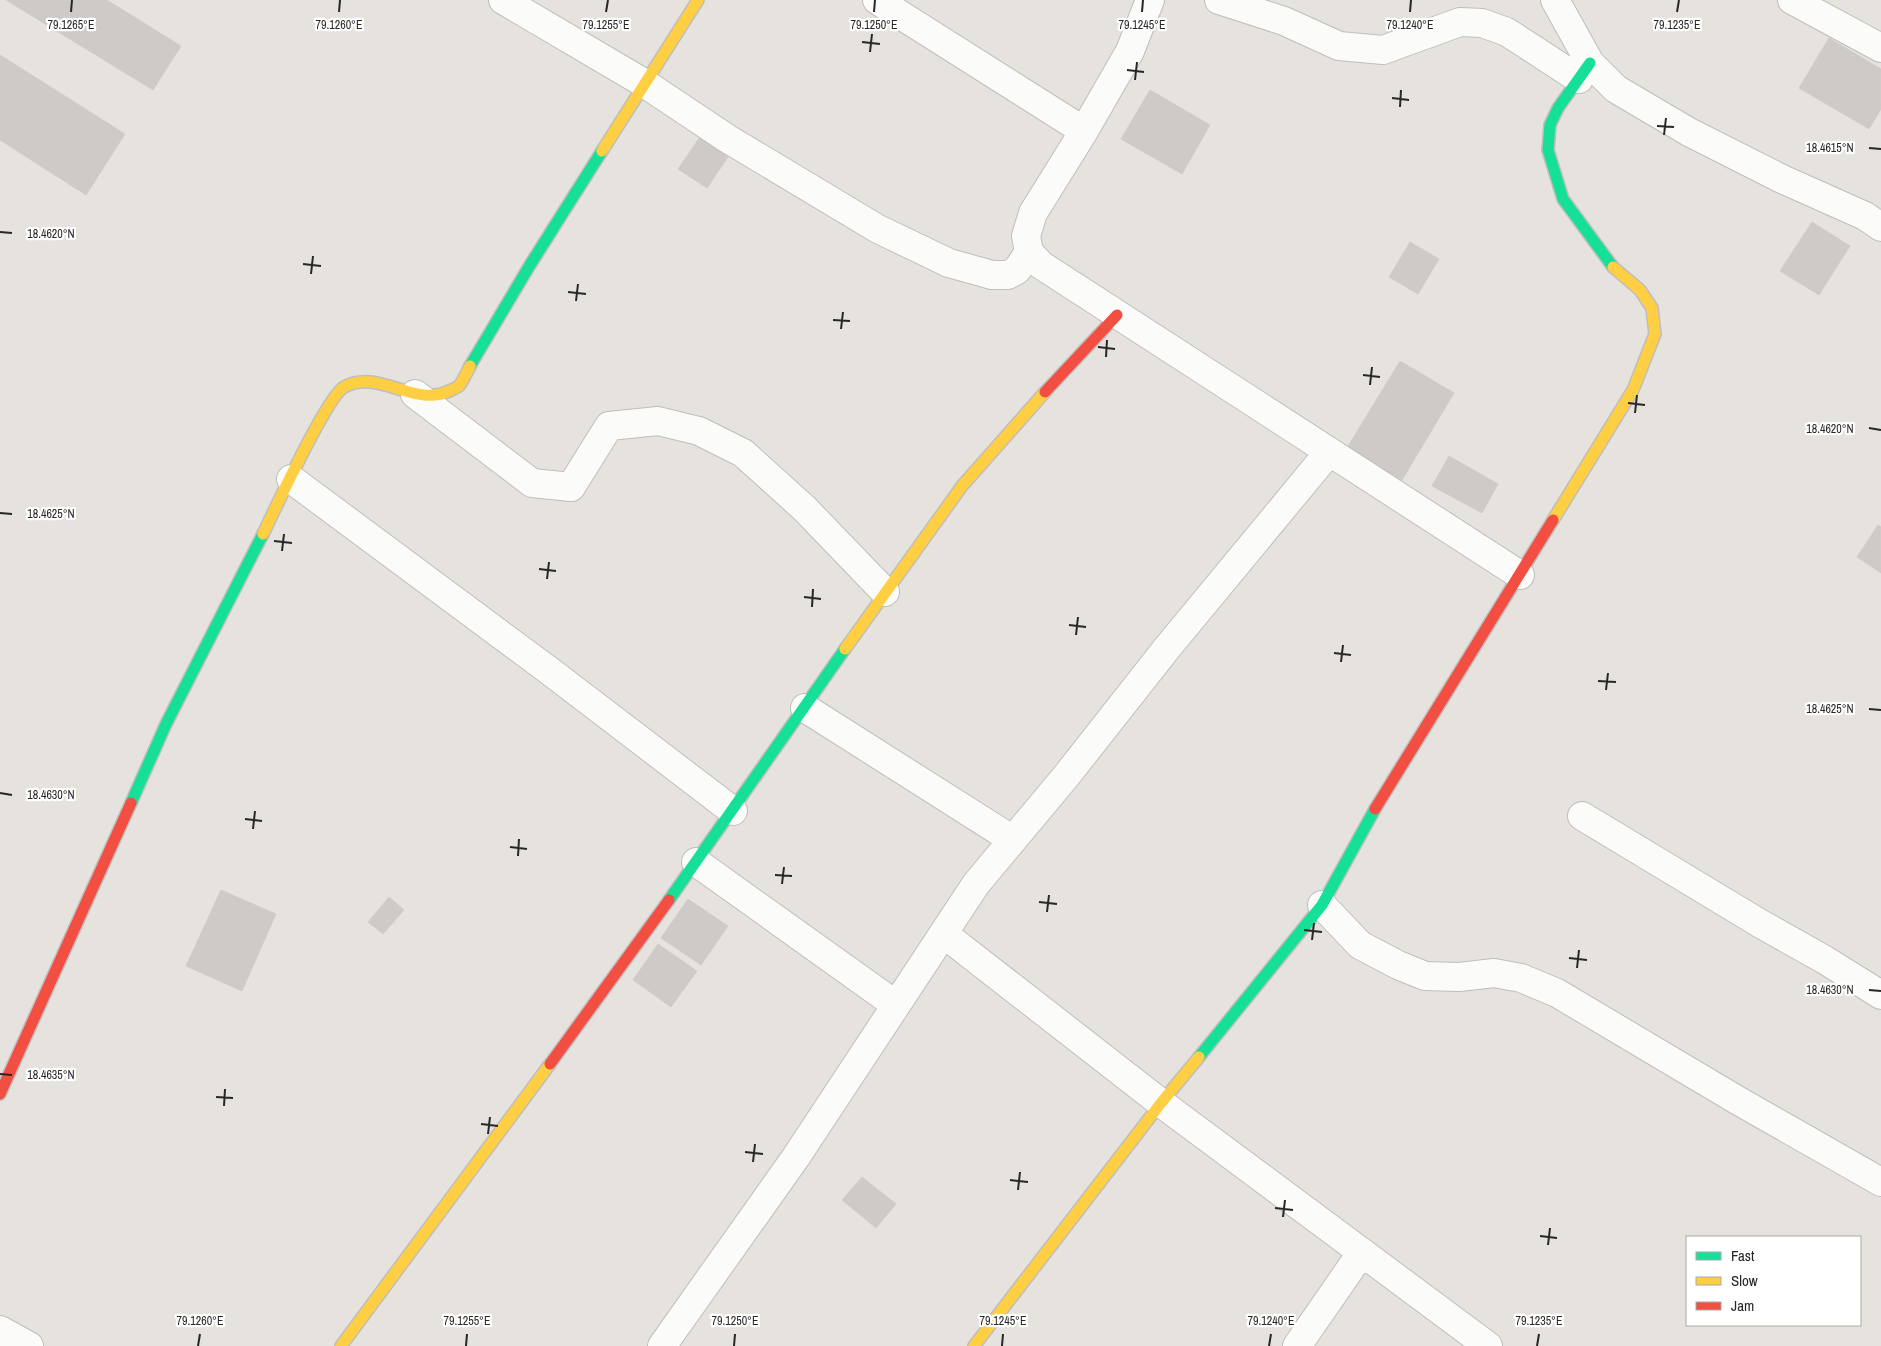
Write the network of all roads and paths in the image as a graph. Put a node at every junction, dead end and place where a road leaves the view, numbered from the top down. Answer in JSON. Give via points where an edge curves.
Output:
{"nodes":[{"id":1,"x":504,"y":0,"type":"edge"},
{"id":2,"x":698,"y":0,"type":"edge"},
{"id":3,"x":877,"y":0,"type":"edge"},
{"id":4,"x":1150,"y":0,"type":"edge"},
{"id":5,"x":1219,"y":0,"type":"edge"},
{"id":6,"x":1555,"y":0,"type":"edge"},
{"id":7,"x":1792,"y":0,"type":"edge"},
{"id":8,"x":1881,"y":48,"type":"edge"},
{"id":9,"x":1584,"y":71,"type":"junction"},
{"id":10,"x":644,"y":83,"type":"junction"},
{"id":11,"x":1084,"y":130,"type":"junction"},
{"id":12,"x":1881,"y":227,"type":"edge"},
{"id":13,"x":1029,"y":252,"type":"junction"},
{"id":14,"x":1117,"y":315,"type":"junction"},
{"id":15,"x":415,"y":394,"type":"junction"},
{"id":16,"x":1329,"y":452,"type":"junction"},
{"id":17,"x":291,"y":479,"type":"junction"},
{"id":18,"x":1520,"y":575,"type":"junction"},
{"id":19,"x":885,"y":592,"type":"junction"},
{"id":20,"x":805,"y":708,"type":"junction"},
{"id":21,"x":733,"y":811,"type":"junction"},
{"id":22,"x":1582,"y":816,"type":"dead end"},
{"id":23,"x":1013,"y":840,"type":"junction"},
{"id":24,"x":696,"y":862,"type":"junction"},
{"id":25,"x":1322,"y":905,"type":"junction"},
{"id":26,"x":944,"y":934,"type":"junction"},
{"id":27,"x":1881,"y":995,"type":"edge"},
{"id":28,"x":896,"y":1005,"type":"junction"},
{"id":29,"x":0,"y":1094,"type":"edge"},
{"id":30,"x":1160,"y":1103,"type":"junction"},
{"id":31,"x":1881,"y":1182,"type":"edge"},
{"id":32,"x":1362,"y":1252,"type":"junction"},
{"id":33,"x":0,"y":1330,"type":"edge"},
{"id":34,"x":29,"y":1346,"type":"edge"},
{"id":35,"x":341,"y":1346,"type":"edge"},
{"id":36,"x":662,"y":1346,"type":"edge"},
{"id":37,"x":974,"y":1346,"type":"edge"},
{"id":38,"x":1297,"y":1346,"type":"edge"},
{"id":39,"x":1488,"y":1346,"type":"edge"}],
"edges":[{"from":1,"to":10,"type":"street"},
{"from":2,"to":10,"type":"street"},
{"from":3,"to":11,"type":"street"},
{"from":4,"to":11,"type":"street","via":[[1130,51]]},
{"from":5,"to":9,"type":"street","via":[[1284,21],[1339,46],[1383,50],[1460,22],[1482,23],[1507,32]]},
{"from":6,"to":9,"type":"street"},
{"from":7,"to":8,"type":"street"},
{"from":9,"to":12,"type":"street","via":[[1689,132],[1865,216]]},
{"from":9,"to":18,"type":"street","via":[[1550,124],[1548,150],[1563,199],[1614,269],[1640,290],[1652,308],[1655,334],[1633,390]]},
{"from":10,"to":13,"type":"street","via":[[728,139],[878,230],[950,263],[992,274],[1008,274],[1017,270]]},
{"from":10,"to":15,"type":"street","via":[[458,387],[439,395]]},
{"from":11,"to":13,"type":"street","via":[[1034,213],[1026,236]]},
{"from":13,"to":14,"type":"street","via":[[1041,265]]},
{"from":14,"to":16,"type":"street"},
{"from":14,"to":19,"type":"street","via":[[962,486]]},
{"from":15,"to":17,"type":"street","via":[[361,382],[344,387],[327,408]]},
{"from":15,"to":19,"type":"street","via":[[532,483],[554,487],[571,487],[610,426],[658,421],[700,431],[743,453],[805,509]]},
{"from":16,"to":18,"type":"street"},
{"from":16,"to":23,"type":"street"},
{"from":17,"to":21,"type":"street"},
{"from":17,"to":29,"type":"street","via":[[166,724]]},
{"from":18,"to":25,"type":"street","via":[[1378,803]]},
{"from":19,"to":20,"type":"street"},
{"from":20,"to":21,"type":"street"},
{"from":20,"to":23,"type":"street"},
{"from":21,"to":24,"type":"street"},
{"from":22,"to":27,"type":"street"},
{"from":23,"to":26,"type":"street","via":[[976,884]]},
{"from":24,"to":28,"type":"street"},
{"from":24,"to":35,"type":"street"},
{"from":25,"to":30,"type":"street"},
{"from":25,"to":31,"type":"street","via":[[1360,945],[1425,976],[1494,973],[1521,978],[1557,993]]},
{"from":26,"to":28,"type":"street"},
{"from":26,"to":30,"type":"street"},
{"from":28,"to":36,"type":"street","via":[[796,1157]]},
{"from":30,"to":32,"type":"street"},
{"from":30,"to":37,"type":"street"},
{"from":32,"to":38,"type":"street"},
{"from":32,"to":39,"type":"street"},
{"from":33,"to":34,"type":"street"}]}
